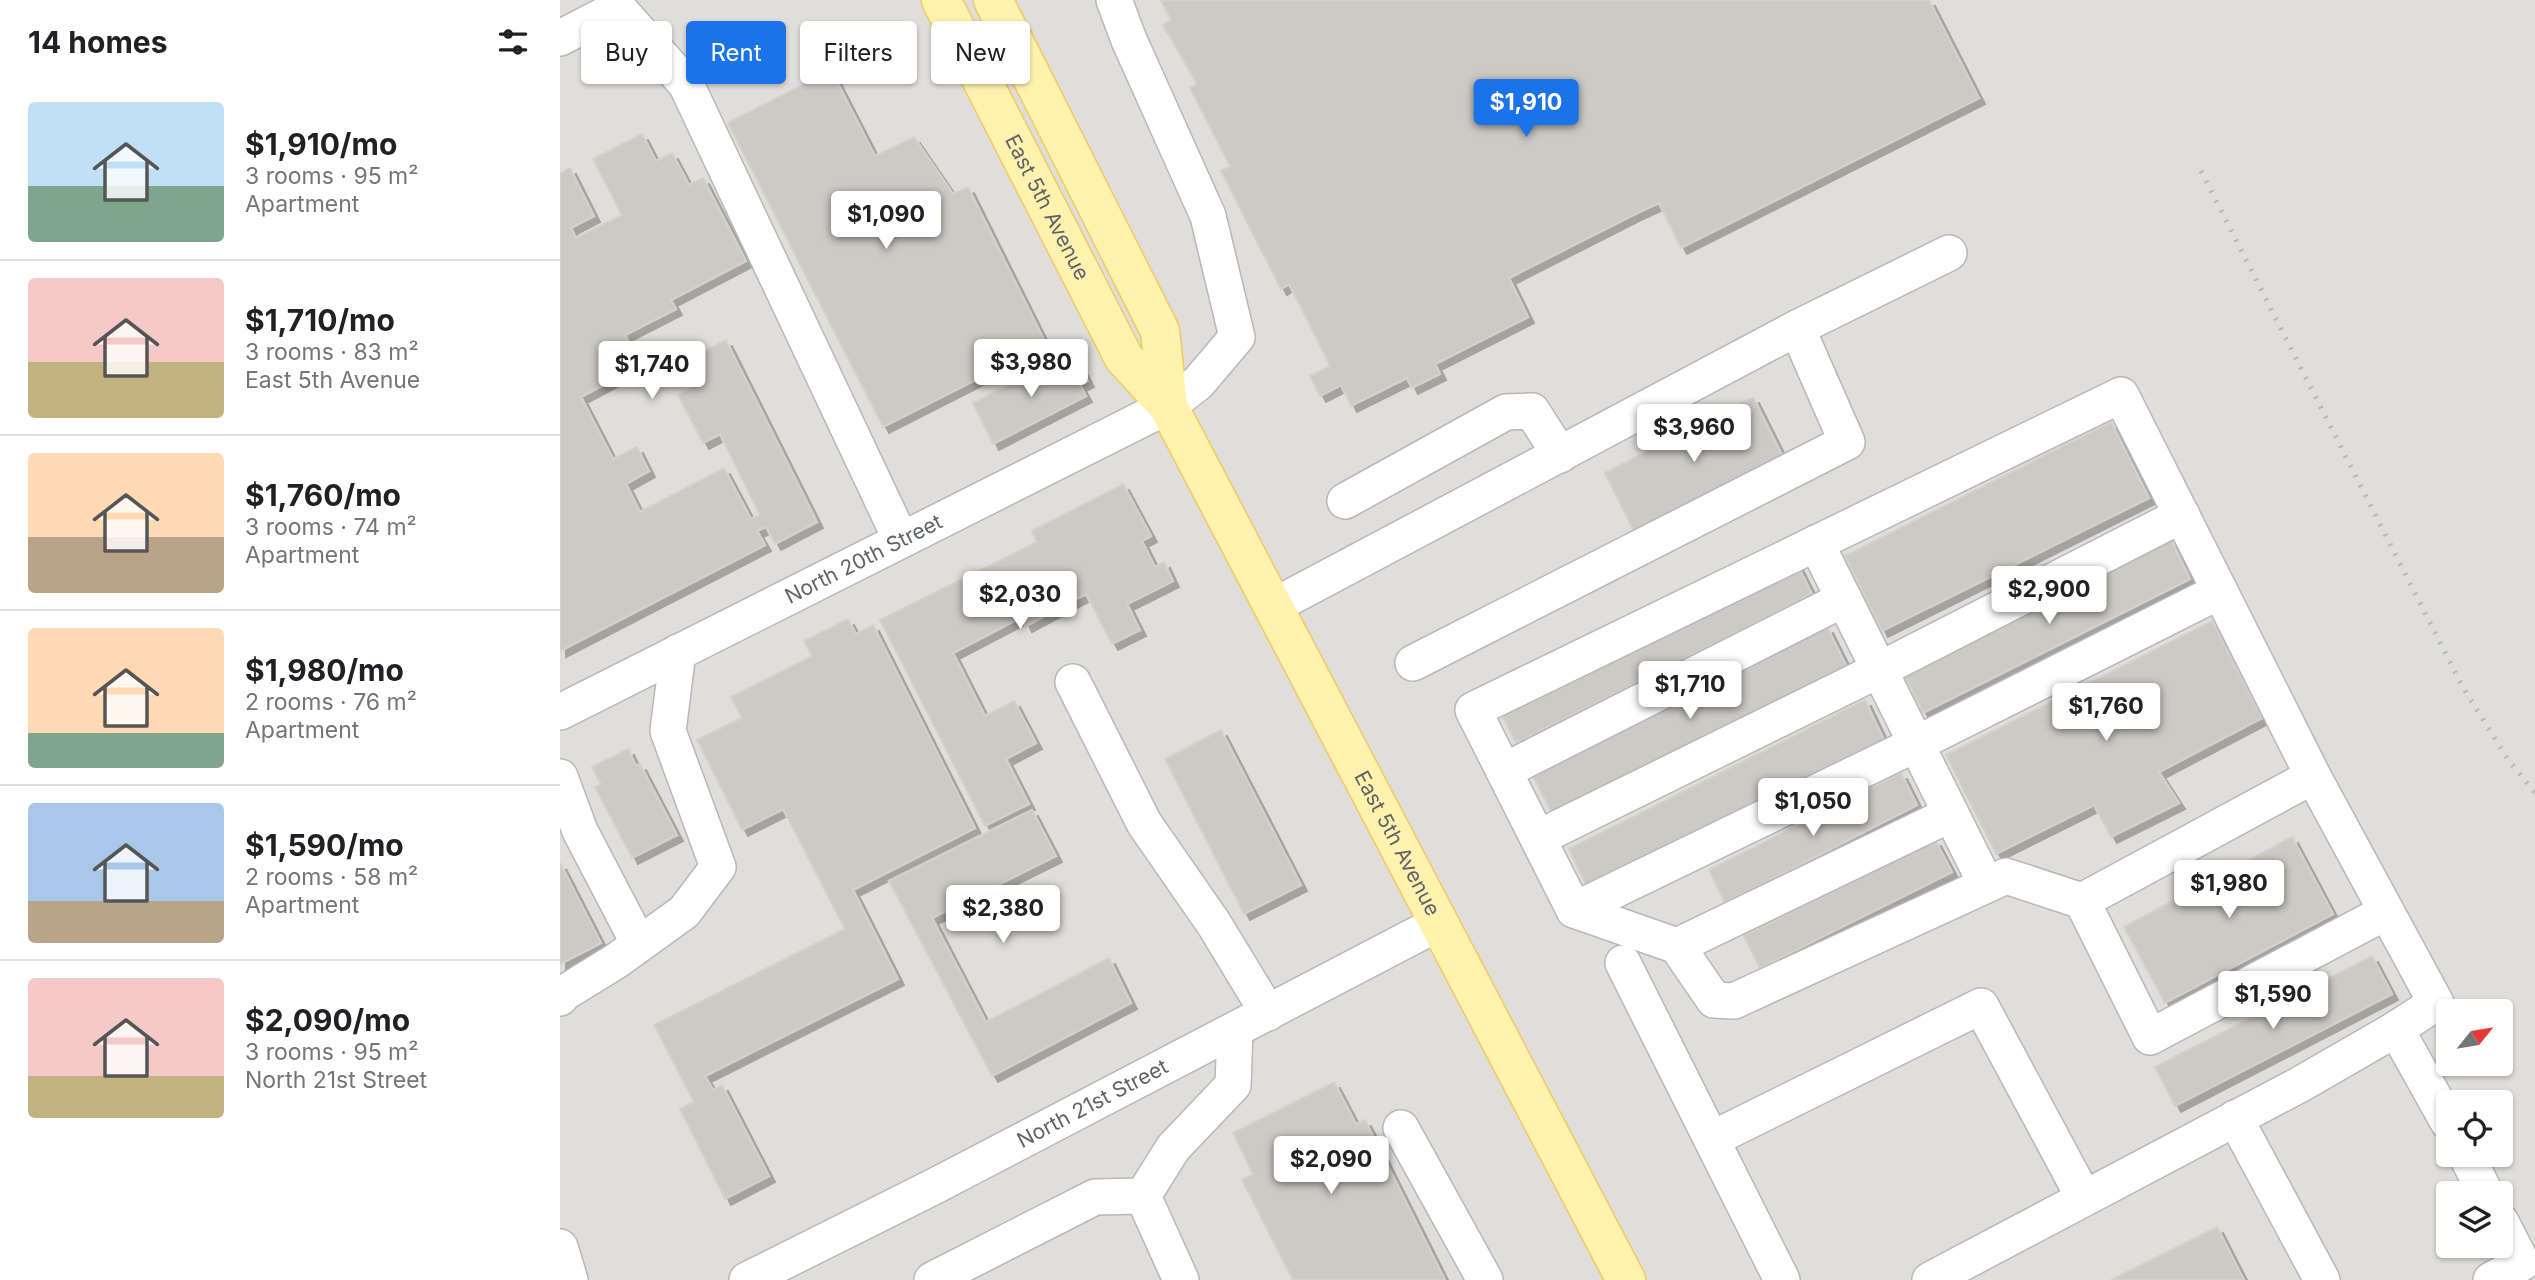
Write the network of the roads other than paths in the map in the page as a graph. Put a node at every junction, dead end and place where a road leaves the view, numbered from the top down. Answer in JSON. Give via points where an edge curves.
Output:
{"nodes":[{"id":1,"x":941,"y":0,"type":"edge"},
{"id":2,"x":993,"y":0,"type":"edge"},
{"id":3,"x":1114,"y":0,"type":"edge"},
{"id":4,"x":560,"y":38,"type":"edge"},
{"id":5,"x":1949,"y":253,"type":"dead end"},
{"id":6,"x":1797,"y":328,"type":"junction"},
{"id":7,"x":1168,"y":406,"type":"junction"},
{"id":8,"x":1560,"y":456,"type":"junction"},
{"id":9,"x":1345,"y":501,"type":"dead end"},
{"id":10,"x":2182,"y":515,"type":"junction"},
{"id":11,"x":901,"y":540,"type":"junction"},
{"id":12,"x":1815,"y":542,"type":"junction"},
{"id":13,"x":2220,"y":591,"type":"junction"},
{"id":14,"x":1844,"y":599,"type":"junction"},
{"id":15,"x":1272,"y":607,"type":"junction"},
{"id":16,"x":678,"y":652,"type":"junction"},
{"id":17,"x":1413,"y":663,"type":"dead end"},
{"id":18,"x":1879,"y":670,"type":"junction"},
{"id":19,"x":1073,"y":682,"type":"dead end"},
{"id":20,"x":560,"y":712,"type":"edge"},
{"id":21,"x":1916,"y":744,"type":"junction"},
{"id":22,"x":1504,"y":771,"type":"junction"},
{"id":23,"x":560,"y":776,"type":"edge"},
{"id":24,"x":2313,"y":776,"type":"junction"},
{"id":25,"x":1951,"y":814,"type":"junction"},
{"id":26,"x":1538,"y":838,"type":"junction"},
{"id":27,"x":1986,"y":884,"type":"junction"},
{"id":28,"x":2082,"y":901,"type":"junction"},
{"id":29,"x":1574,"y":910,"type":"junction"},
{"id":30,"x":2386,"y":912,"type":"junction"},
{"id":31,"x":1437,"y":924,"type":"junction"},
{"id":32,"x":639,"y":944,"type":"junction"},
{"id":33,"x":1677,"y":946,"type":"junction"},
{"id":34,"x":1623,"y":962,"type":"dead end"},
{"id":35,"x":560,"y":998,"type":"edge"},
{"id":36,"x":1268,"y":1013,"type":"junction"},
{"id":37,"x":1235,"y":1030,"type":"junction"},
{"id":38,"x":2396,"y":1030,"type":"junction"},
{"id":39,"x":2436,"y":1101,"type":"edge"},
{"id":40,"x":2235,"y":1118,"type":"junction"},
{"id":41,"x":1401,"y":1128,"type":"dead end"},
{"id":42,"x":1712,"y":1139,"type":"junction"},
{"id":43,"x":1143,"y":1196,"type":"junction"},
{"id":44,"x":2084,"y":1198,"type":"junction"},
{"id":45,"x":2513,"y":1245,"type":"edge"},
{"id":46,"x":560,"y":1247,"type":"edge"},
{"id":47,"x":570,"y":1280,"type":"edge"},
{"id":48,"x":747,"y":1280,"type":"edge"},
{"id":49,"x":932,"y":1280,"type":"edge"},
{"id":50,"x":1181,"y":1280,"type":"edge"},
{"id":51,"x":1485,"y":1280,"type":"edge"},
{"id":52,"x":1626,"y":1280,"type":"edge"},
{"id":53,"x":1782,"y":1280,"type":"edge"},
{"id":54,"x":1930,"y":1280,"type":"edge"},
{"id":55,"x":2322,"y":1280,"type":"edge"},
{"id":56,"x":2491,"y":1280,"type":"edge"}],
"edges":[{"from":1,"to":7,"type":"main road","name":"East 5th Avenue","via":[[1124,358]]},
{"from":2,"to":7,"type":"main road","name":"East 5th Avenue","via":[[1160,331]]},
{"from":3,"to":7,"type":"street","name":"North 20th Street","via":[[1208,216],[1237,337],[1198,383]]},
{"from":4,"to":11,"type":"street","via":[[618,8],[685,83]]},
{"from":5,"to":6,"type":"street"},
{"from":6,"to":8,"type":"street"},
{"from":6,"to":17,"type":"street","via":[[1847,442]]},
{"from":7,"to":11,"type":"street","name":"North 20th Street"},
{"from":7,"to":15,"type":"main road","name":"East 5th Avenue"},
{"from":8,"to":9,"type":"street","via":[[1532,411],[1506,412]]},
{"from":8,"to":15,"type":"street"},
{"from":10,"to":12,"type":"street","via":[[2121,395]]},
{"from":10,"to":13,"type":"street"},
{"from":10,"to":18,"type":"street"},
{"from":11,"to":16,"type":"street","name":"North 20th Street"},
{"from":12,"to":14,"type":"street"},
{"from":12,"to":22,"type":"street","via":[[1473,710]]},
{"from":13,"to":21,"type":"street"},
{"from":13,"to":24,"type":"street"},
{"from":14,"to":18,"type":"street"},
{"from":14,"to":22,"type":"street"},
{"from":15,"to":31,"type":"main road","name":"East 5th Avenue"},
{"from":16,"to":20,"type":"street","name":"North 20th Street"},
{"from":16,"to":32,"type":"street","via":[[668,731],[718,867],[684,912]]},
{"from":18,"to":21,"type":"street"},
{"from":18,"to":26,"type":"street"},
{"from":19,"to":36,"type":"street","via":[[1144,823]]},
{"from":21,"to":25,"type":"street"},
{"from":21,"to":29,"type":"street"},
{"from":22,"to":26,"type":"street"},
{"from":23,"to":32,"type":"street","via":[[580,831]]},
{"from":24,"to":28,"type":"street"},
{"from":24,"to":30,"type":"street"},
{"from":25,"to":27,"type":"street"},
{"from":25,"to":33,"type":"street"},
{"from":26,"to":29,"type":"street"},
{"from":27,"to":28,"type":"street","via":[[2006,876]]},
{"from":27,"to":33,"type":"street","via":[[1734,1001],[1714,1000]]},
{"from":28,"to":30,"type":"street","via":[[2150,1037]]},
{"from":29,"to":33,"type":"street"},
{"from":30,"to":38,"type":"street","via":[[2436,1003]]},
{"from":31,"to":36,"type":"street","name":"North 21st Street"},
{"from":31,"to":52,"type":"main road","name":"East 5th Avenue"},
{"from":32,"to":35,"type":"street"},
{"from":34,"to":42,"type":"street"},
{"from":36,"to":37,"type":"street","name":"North 21st Street"},
{"from":37,"to":43,"type":"street","via":[[1233,1086],[1173,1148]]},
{"from":37,"to":48,"type":"street","name":"North 21st Street"},
{"from":38,"to":39,"type":"street"},
{"from":38,"to":40,"type":"street"},
{"from":40,"to":44,"type":"street"},
{"from":40,"to":55,"type":"street"},
{"from":41,"to":51,"type":"street"},
{"from":42,"to":44,"type":"street","via":[[1981,1006]]},
{"from":42,"to":53,"type":"street"},
{"from":43,"to":49,"type":"street","via":[[1095,1197]]},
{"from":43,"to":50,"type":"street"},
{"from":44,"to":54,"type":"street"},
{"from":45,"to":56,"type":"street","via":[[2522,1263]]},
{"from":46,"to":47,"type":"street"}]}
